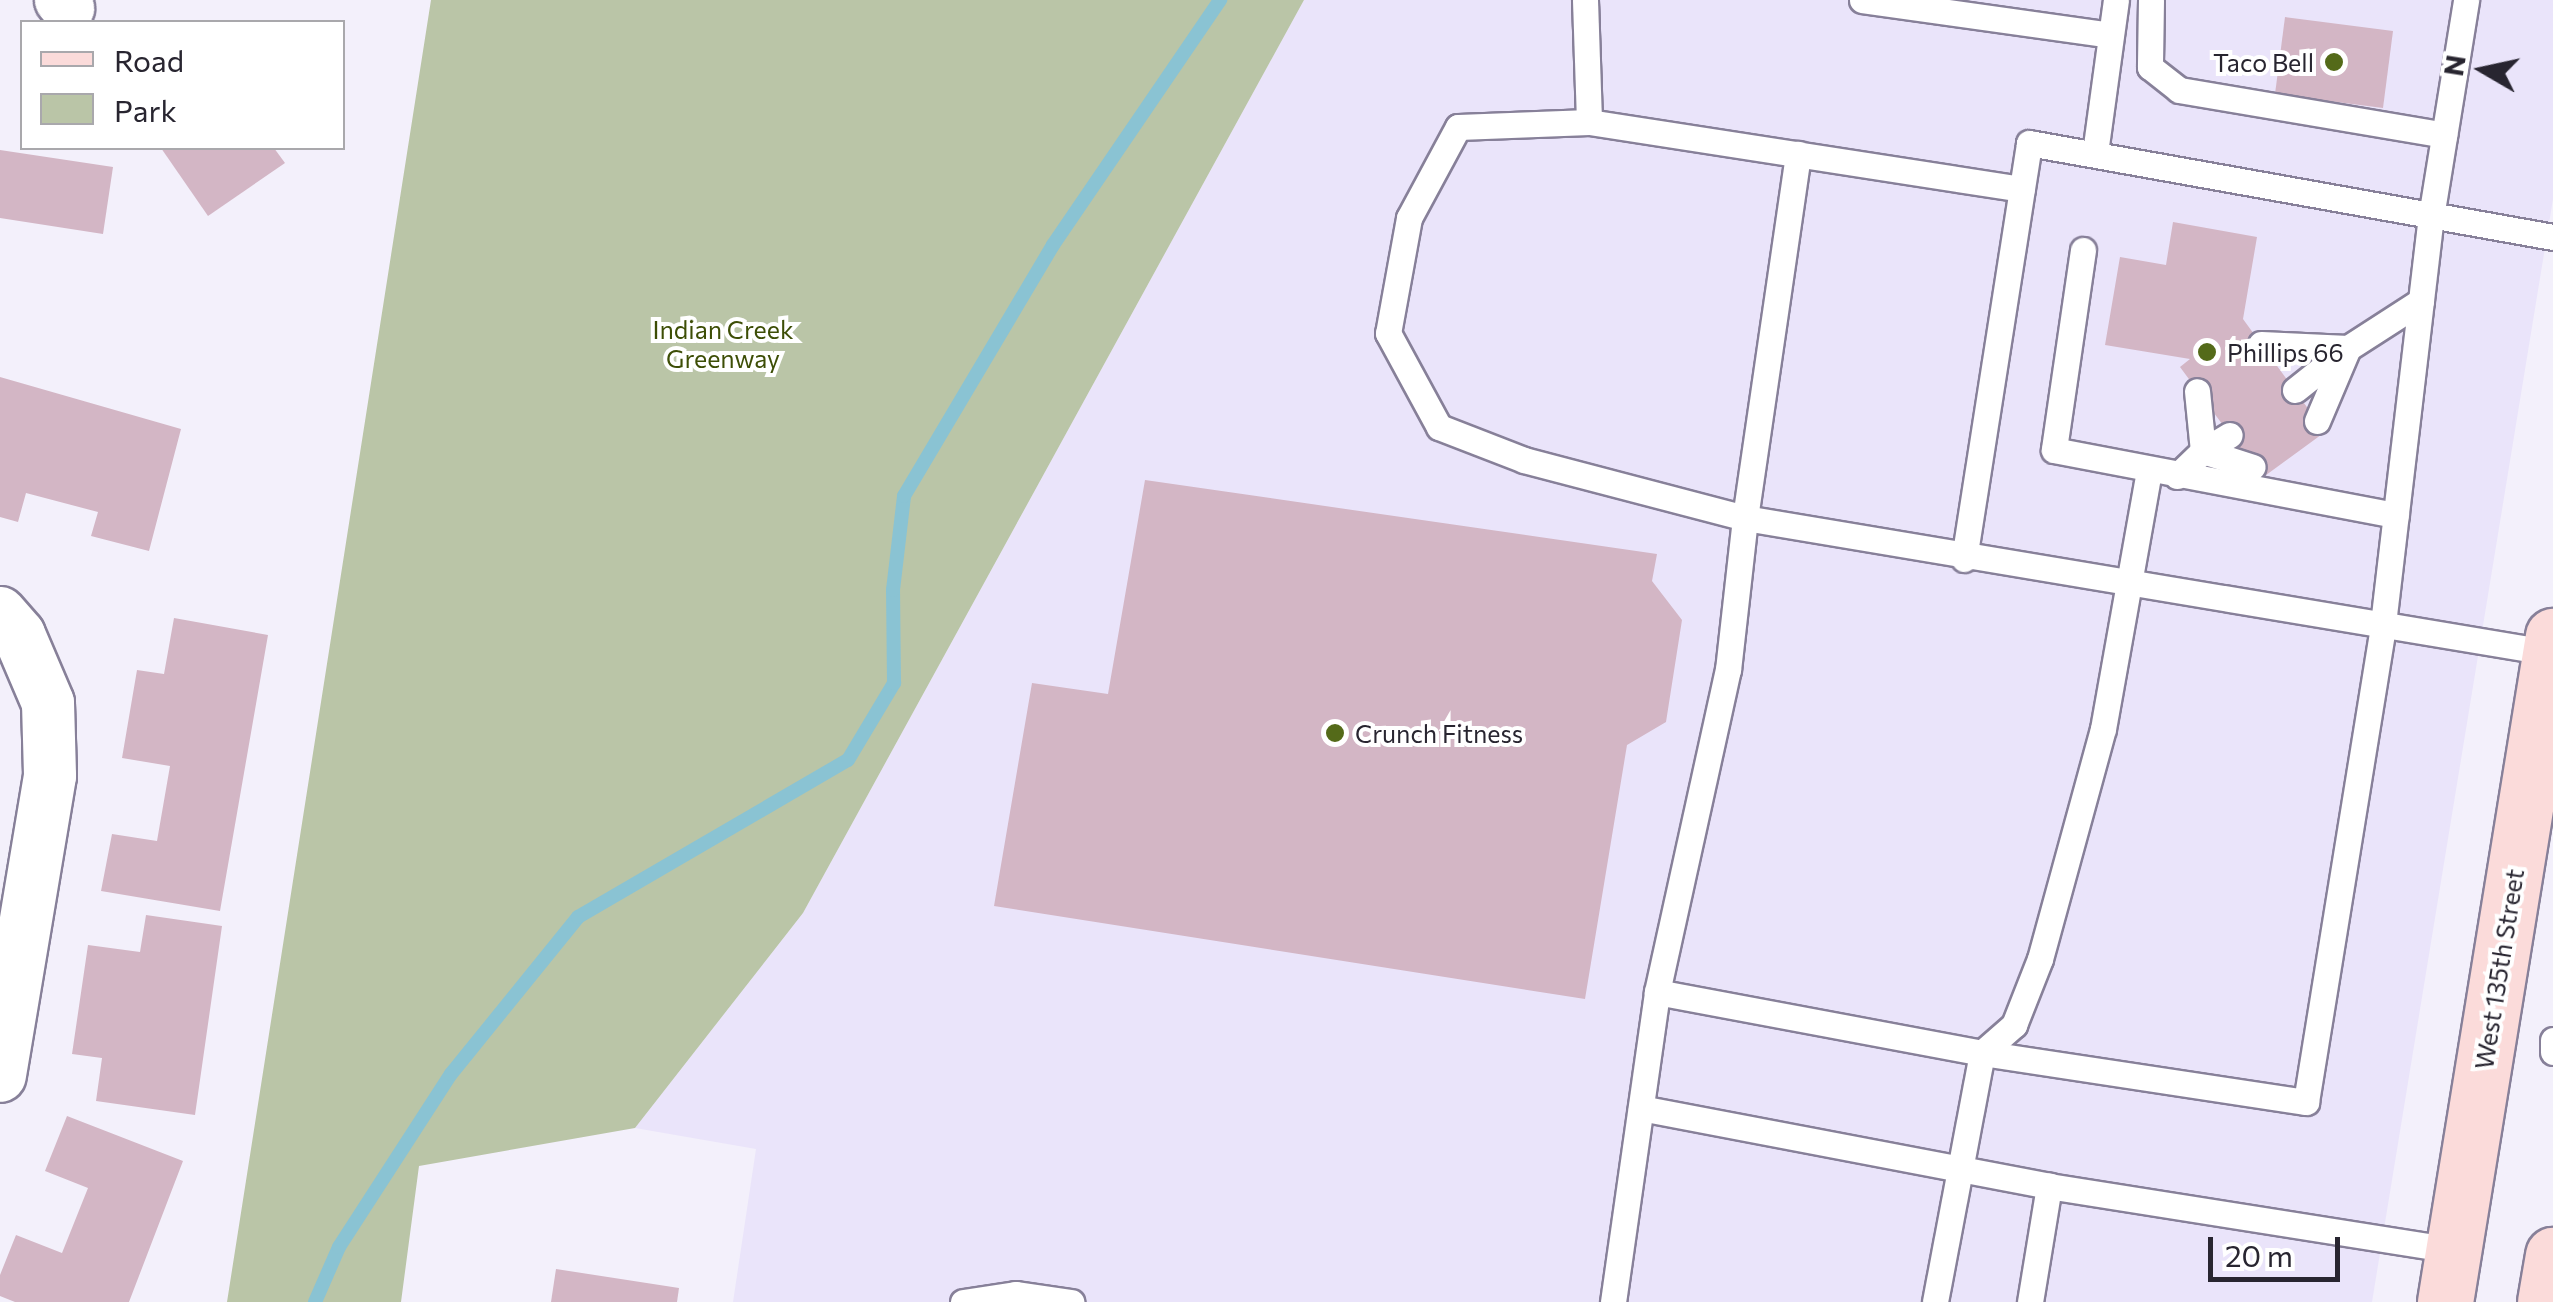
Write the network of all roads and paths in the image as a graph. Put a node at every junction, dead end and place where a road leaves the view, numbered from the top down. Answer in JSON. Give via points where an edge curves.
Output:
{"nodes":[{"id":1,"x":1584,"y":0,"type":"edge"},
{"id":2,"x":1862,"y":0,"type":"edge"},
{"id":3,"x":2116,"y":0,"type":"edge"},
{"id":4,"x":2151,"y":0,"type":"edge"},
{"id":5,"x":2466,"y":0,"type":"edge"},
{"id":6,"x":2023,"y":11,"type":"edge"},
{"id":7,"x":2111,"y":35,"type":"junction"},
{"id":8,"x":1589,"y":122,"type":"junction"},
{"id":9,"x":2444,"y":135,"type":"junction"},
{"id":10,"x":2095,"y":153,"type":"junction"},
{"id":11,"x":1798,"y":154,"type":"junction"},
{"id":12,"x":2022,"y":188,"type":"junction"},
{"id":13,"x":2431,"y":217,"type":"junction"},
{"id":14,"x":2553,"y":237,"type":"edge"},
{"id":15,"x":2083,"y":250,"type":"dead end"},
{"id":16,"x":2421,"y":301,"type":"junction"},
{"id":17,"x":2261,"y":344,"type":"dead end"},
{"id":18,"x":2348,"y":348,"type":"junction"},
{"id":19,"x":2295,"y":390,"type":"dead end"},
{"id":20,"x":2198,"y":391,"type":"dead end"},
{"id":21,"x":2318,"y":421,"type":"dead end"},
{"id":22,"x":2230,"y":434,"type":"dead end"},
{"id":23,"x":2203,"y":451,"type":"junction"},
{"id":24,"x":2253,"y":467,"type":"dead end"},
{"id":25,"x":2149,"y":471,"type":"junction"},
{"id":26,"x":2177,"y":476,"type":"junction"},
{"id":27,"x":2396,"y":515,"type":"junction"},
{"id":28,"x":1745,"y":518,"type":"junction"},
{"id":29,"x":1964,"y":559,"type":"junction"},
{"id":30,"x":2128,"y":584,"type":"junction"},
{"id":31,"x":0,"y":613,"type":"edge"},
{"id":32,"x":2383,"y":624,"type":"junction"},
{"id":33,"x":2552,"y":647,"type":"edge"},
{"id":34,"x":1657,"y":992,"type":"junction"},
{"id":35,"x":2553,"y":1040,"type":"edge"},
{"id":36,"x":2553,"y":1052,"type":"edge"},
{"id":37,"x":1982,"y":1053,"type":"junction"},
{"id":38,"x":0,"y":1076,"type":"edge"},
{"id":39,"x":1641,"y":1108,"type":"junction"},
{"id":40,"x":1957,"y":1165,"type":"junction"},
{"id":41,"x":2048,"y":1186,"type":"junction"},
{"id":42,"x":2553,"y":1255,"type":"edge"},
{"id":43,"x":2449,"y":1276,"type":"edge"},
{"id":44,"x":963,"y":1302,"type":"edge"},
{"id":45,"x":1071,"y":1302,"type":"edge"},
{"id":46,"x":1613,"y":1302,"type":"edge"},
{"id":47,"x":1935,"y":1302,"type":"edge"},
{"id":48,"x":2030,"y":1302,"type":"edge"},
{"id":49,"x":2546,"y":1302,"type":"edge"}],
"edges":[{"from":1,"to":8,"type":"lane"},
{"from":2,"to":6,"type":"lane"},
{"from":3,"to":7,"type":"lane"},
{"from":4,"to":9,"type":"lane","via":[[2150,68],[2179,90]]},
{"from":5,"to":9,"type":"lane"},
{"from":6,"to":7,"type":"lane"},
{"from":7,"to":10,"type":"lane"},
{"from":8,"to":11,"type":"lane"},
{"from":8,"to":28,"type":"lane","via":[[1458,128],[1409,218],[1388,333],[1439,426],[1524,460]]},
{"from":9,"to":13,"type":"lane"},
{"from":10,"to":12,"type":"lane","via":[[2029,143]]},
{"from":10,"to":13,"type":"lane"},
{"from":11,"to":12,"type":"lane"},
{"from":11,"to":28,"type":"lane"},
{"from":12,"to":29,"type":"lane"},
{"from":13,"to":14,"type":"lane"},
{"from":13,"to":16,"type":"lane"},
{"from":15,"to":25,"type":"lane","via":[[2054,450]]},
{"from":16,"to":18,"type":"lane"},
{"from":16,"to":27,"type":"lane"},
{"from":17,"to":18,"type":"lane"},
{"from":18,"to":19,"type":"lane"},
{"from":18,"to":21,"type":"lane"},
{"from":20,"to":23,"type":"lane"},
{"from":22,"to":23,"type":"lane"},
{"from":23,"to":24,"type":"lane"},
{"from":23,"to":26,"type":"lane"},
{"from":25,"to":26,"type":"lane"},
{"from":25,"to":30,"type":"lane"},
{"from":26,"to":27,"type":"lane"},
{"from":27,"to":32,"type":"lane"},
{"from":28,"to":29,"type":"lane"},
{"from":28,"to":34,"type":"lane","via":[[1728,670]]},
{"from":29,"to":30,"type":"lane"},
{"from":30,"to":32,"type":"lane"},
{"from":30,"to":37,"type":"lane","via":[[2103,729],[2040,959],[2014,1025]]},
{"from":31,"to":38,"type":"street","via":[[19,634],[48,703],[50,776]]},
{"from":32,"to":33,"type":"lane"},
{"from":32,"to":37,"type":"lane","via":[[2306,1102]]},
{"from":33,"to":43,"type":"main road","name":"West 135th Street"},
{"from":34,"to":37,"type":"lane"},
{"from":34,"to":39,"type":"lane"},
{"from":35,"to":36,"type":"lane"},
{"from":37,"to":40,"type":"lane"},
{"from":39,"to":40,"type":"lane"},
{"from":39,"to":46,"type":"lane"},
{"from":40,"to":41,"type":"lane"},
{"from":40,"to":47,"type":"lane"},
{"from":41,"to":43,"type":"lane"},
{"from":41,"to":48,"type":"lane"},
{"from":42,"to":49,"type":"main road"},
{"from":44,"to":45,"type":"lane","via":[[1015,1294]]}]}
